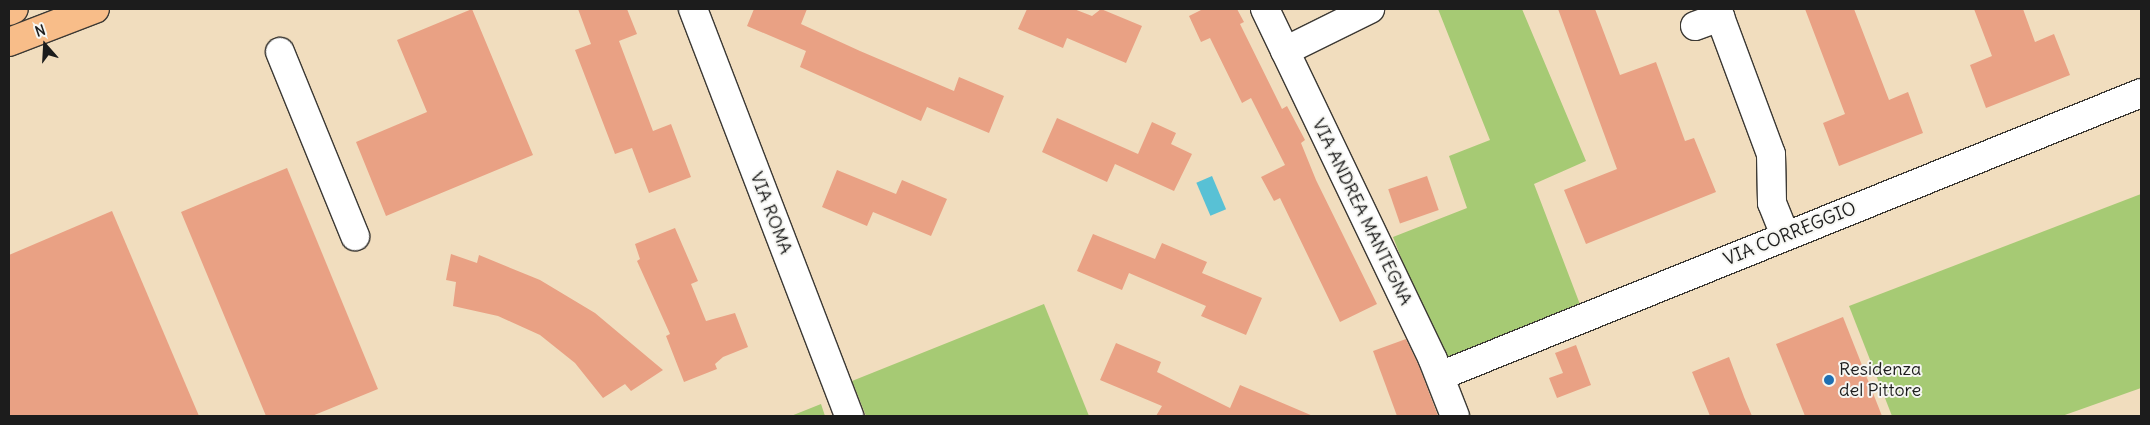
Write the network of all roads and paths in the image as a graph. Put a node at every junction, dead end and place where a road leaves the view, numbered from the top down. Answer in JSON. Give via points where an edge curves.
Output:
{"nodes":[{"id":1,"x":14,"y":9,"type":"edge"},
{"id":2,"x":95,"y":9,"type":"edge"},
{"id":3,"x":693,"y":9,"type":"edge"},
{"id":4,"x":1265,"y":9,"type":"edge"},
{"id":5,"x":1370,"y":9,"type":"edge"},
{"id":6,"x":9,"y":11,"type":"edge"},
{"id":7,"x":1695,"y":26,"type":"dead end"},
{"id":8,"x":9,"y":42,"type":"edge"},
{"id":9,"x":1285,"y":51,"type":"junction"},
{"id":10,"x":280,"y":52,"type":"dead end"},
{"id":11,"x":2141,"y":93,"type":"edge"},
{"id":12,"x":355,"y":236,"type":"dead end"},
{"id":13,"x":1785,"y":236,"type":"junction"},
{"id":14,"x":1440,"y":376,"type":"junction"},
{"id":15,"x":849,"y":416,"type":"edge"},
{"id":16,"x":1455,"y":416,"type":"edge"}],
"edges":[{"from":1,"to":6,"type":"main road"},
{"from":2,"to":8,"type":"main road"},
{"from":3,"to":15,"type":"street","name":"VIA ROMA"},
{"from":4,"to":9,"type":"street","name":"VIA ANDREA MANTEGNA"},
{"from":5,"to":9,"type":"street"},
{"from":7,"to":13,"type":"street","via":[[1720,17],[1771,154],[1772,203]]},
{"from":9,"to":14,"type":"street","name":"VIA ANDREA MANTEGNA"},
{"from":10,"to":12,"type":"street"},
{"from":11,"to":13,"type":"street","name":"VIA CORREGGIO"},
{"from":13,"to":14,"type":"street","name":"VIA CORREGGIO"},
{"from":14,"to":16,"type":"street","name":"VIA ANDREA MANTEGNA"}]}
